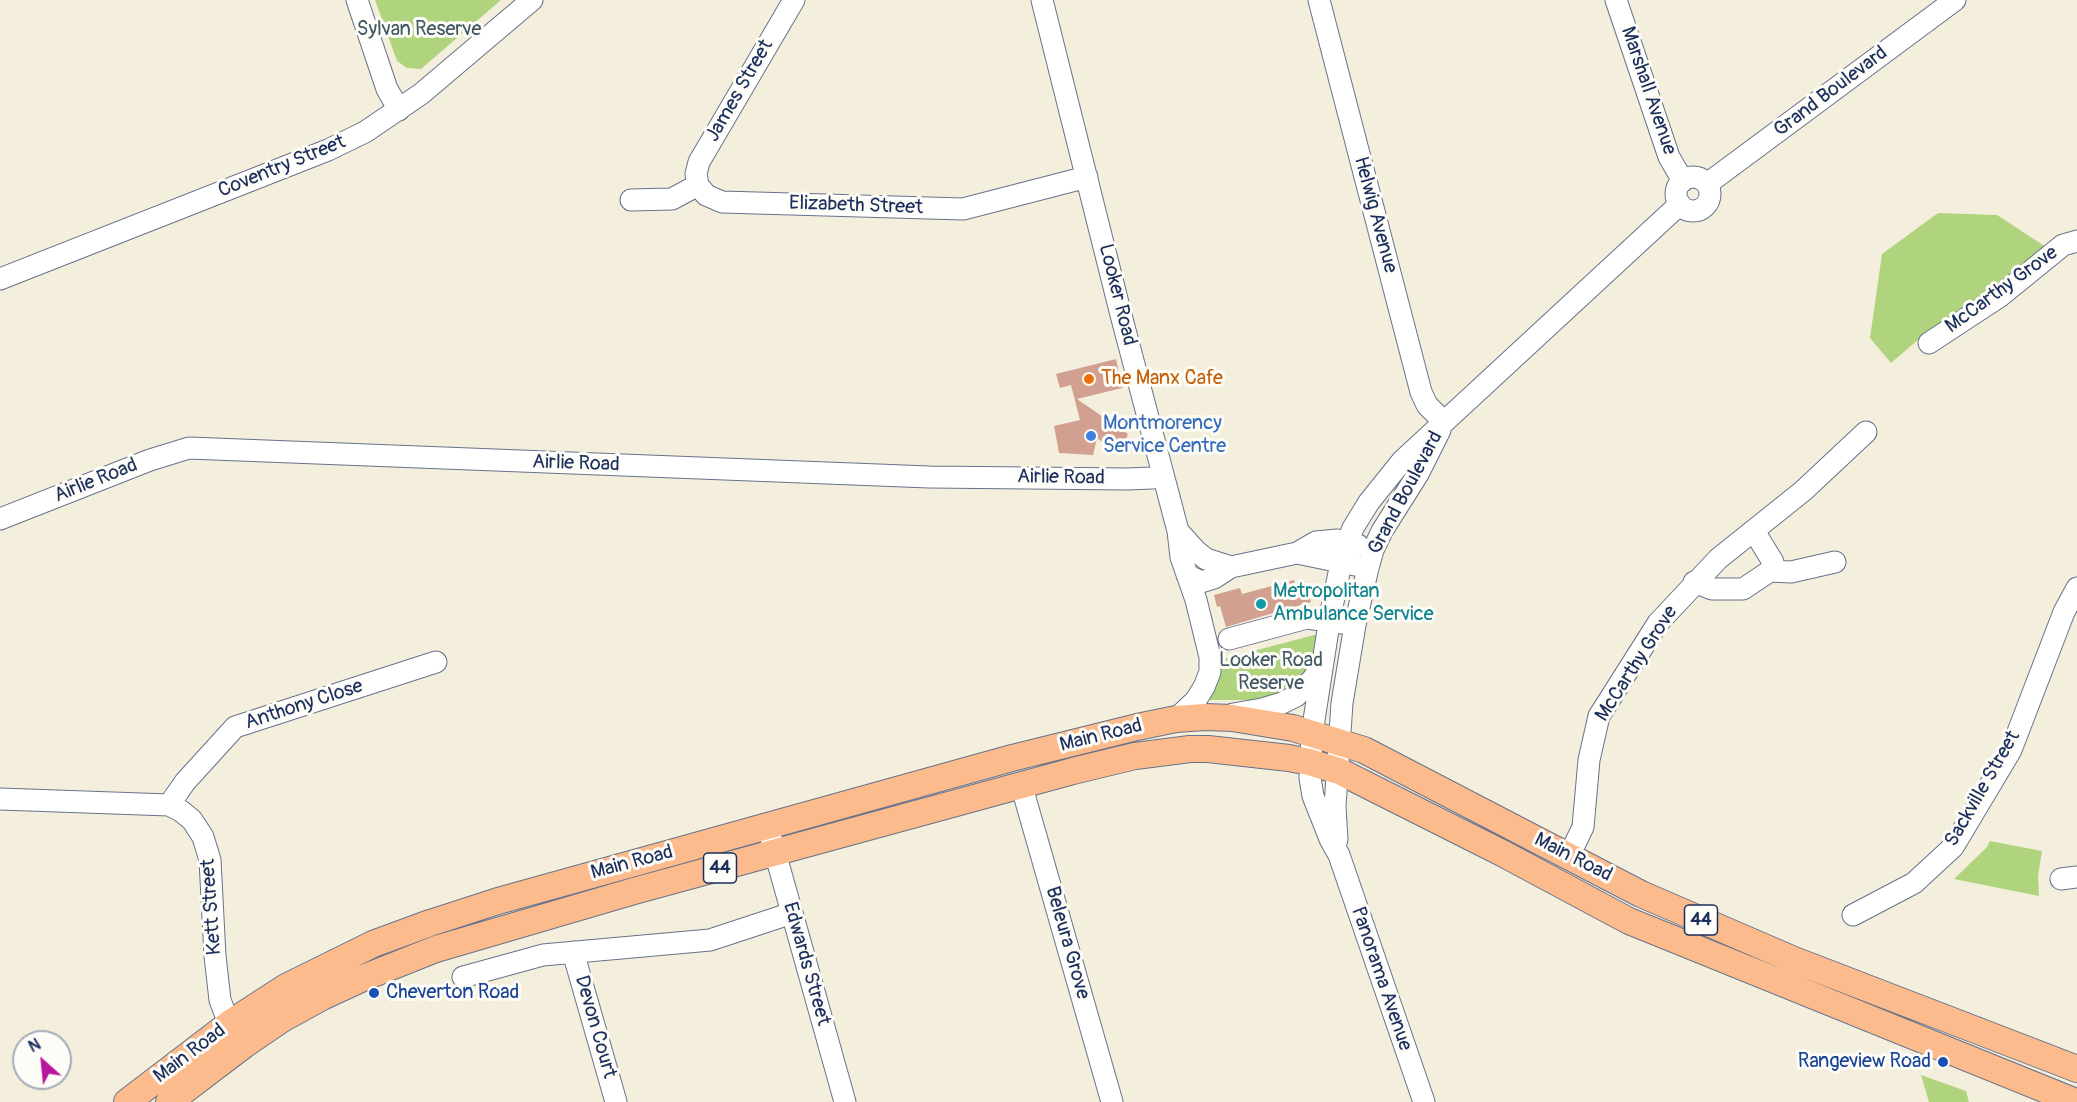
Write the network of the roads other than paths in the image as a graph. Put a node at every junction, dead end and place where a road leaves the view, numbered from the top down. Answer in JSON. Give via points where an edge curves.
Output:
{"nodes":[{"id":1,"x":357,"y":0,"type":"edge"},
{"id":2,"x":532,"y":0,"type":"edge"},
{"id":3,"x":794,"y":0,"type":"edge"},
{"id":4,"x":1042,"y":0,"type":"edge"},
{"id":5,"x":1319,"y":0,"type":"edge"},
{"id":6,"x":1616,"y":0,"type":"edge"},
{"id":7,"x":1955,"y":0,"type":"edge"},
{"id":8,"x":399,"y":110,"type":"junction"},
{"id":9,"x":1087,"y":177,"type":"junction"},
{"id":10,"x":1683,"y":181,"type":"junction"},
{"id":11,"x":1707,"y":184,"type":"junction"},
{"id":12,"x":698,"y":185,"type":"junction"},
{"id":13,"x":630,"y":200,"type":"dead end"},
{"id":14,"x":1680,"y":204,"type":"junction"},
{"id":15,"x":2077,"y":241,"type":"edge"},
{"id":16,"x":0,"y":279,"type":"edge"},
{"id":17,"x":1929,"y":343,"type":"dead end"},
{"id":18,"x":1444,"y":422,"type":"junction"},
{"id":19,"x":1866,"y":432,"type":"dead end"},
{"id":20,"x":1163,"y":475,"type":"junction"},
{"id":21,"x":0,"y":519,"type":"edge"},
{"id":22,"x":1178,"y":531,"type":"junction"},
{"id":23,"x":1754,"y":531,"type":"junction"},
{"id":24,"x":1347,"y":542,"type":"junction"},
{"id":25,"x":1297,"y":553,"type":"junction"},
{"id":26,"x":1370,"y":559,"type":"junction"},
{"id":27,"x":1341,"y":562,"type":"junction"},
{"id":28,"x":1835,"y":562,"type":"dead end"},
{"id":29,"x":1231,"y":567,"type":"junction"},
{"id":30,"x":1770,"y":571,"type":"junction"},
{"id":31,"x":1187,"y":575,"type":"junction"},
{"id":32,"x":1694,"y":582,"type":"junction"},
{"id":33,"x":2077,"y":588,"type":"edge"},
{"id":34,"x":1329,"y":621,"type":"junction"},
{"id":35,"x":1355,"y":625,"type":"junction"},
{"id":36,"x":1229,"y":639,"type":"dead end"},
{"id":37,"x":436,"y":662,"type":"dead end"},
{"id":38,"x":1322,"y":666,"type":"junction"},
{"id":39,"x":1205,"y":717,"type":"junction"},
{"id":40,"x":1176,"y":719,"type":"junction"},
{"id":41,"x":1312,"y":733,"type":"junction"},
{"id":42,"x":1339,"y":741,"type":"junction"},
{"id":43,"x":1309,"y":762,"type":"junction"},
{"id":44,"x":1339,"y":771,"type":"junction"},
{"id":45,"x":1021,"y":784,"type":"junction"},
{"id":46,"x":0,"y":799,"type":"edge"},
{"id":47,"x":169,"y":805,"type":"junction"},
{"id":48,"x":767,"y":826,"type":"junction"},
{"id":49,"x":776,"y":853,"type":"junction"},
{"id":50,"x":1339,"y":855,"type":"junction"},
{"id":51,"x":1569,"y":856,"type":"junction"},
{"id":52,"x":792,"y":913,"type":"junction"},
{"id":53,"x":1853,"y":915,"type":"dead end"},
{"id":54,"x":573,"y":952,"type":"junction"},
{"id":55,"x":463,"y":977,"type":"dead end"},
{"id":56,"x":229,"y":1024,"type":"junction"},
{"id":57,"x":243,"y":1045,"type":"junction"},
{"id":58,"x":2077,"y":1069,"type":"edge"},
{"id":59,"x":160,"y":1076,"type":"junction"},
{"id":60,"x":174,"y":1100,"type":"edge"},
{"id":61,"x":127,"y":1102,"type":"edge"},
{"id":62,"x":616,"y":1102,"type":"edge"},
{"id":63,"x":845,"y":1102,"type":"edge"},
{"id":64,"x":1112,"y":1102,"type":"edge"},
{"id":65,"x":1424,"y":1102,"type":"edge"},
{"id":66,"x":2076,"y":1102,"type":"edge"}],
"edges":[{"from":1,"to":8,"type":"street","via":[[387,89]]},
{"from":2,"to":8,"type":"street","name":"Coventry Street"},
{"from":3,"to":12,"type":"street","name":"James Street","via":[[699,162]]},
{"from":4,"to":9,"type":"street","name":"Looker Road"},
{"from":5,"to":18,"type":"street","name":"Helwig Avenue","via":[[1421,392],[1427,405]]},
{"from":6,"to":10,"type":"street","name":"Marshall Avenue","via":[[1669,157]]},
{"from":7,"to":11,"type":"street","name":"Grand Boulevard"},
{"from":8,"to":16,"type":"street","name":"Coventry Street","via":[[328,150]]},
{"from":9,"to":12,"type":"street","name":"Elizabeth Street","via":[[963,209],[722,202],[706,195]]},
{"from":9,"to":20,"type":"street","name":"Looker Road"},
{"from":10,"to":11,"type":"street","via":[[1695,177]]},
{"from":10,"to":14,"type":"street","via":[[1677,192]]},
{"from":11,"to":14,"type":"street","via":[[1710,194],[1704,207],[1693,210]]},
{"from":12,"to":13,"type":"street","via":[[672,199]]},
{"from":14,"to":18,"type":"street","name":"Grand Boulevard"},
{"from":15,"to":17,"type":"street","name":"McCarthy Grove","via":[[2063,245],[1999,297]]},
{"from":18,"to":24,"type":"street","name":"Grand Boulevard","via":[[1383,484]]},
{"from":18,"to":26,"type":"street","name":"Grand Boulevard"},
{"from":19,"to":23,"type":"street","name":"McCarthy Grove"},
{"from":20,"to":21,"type":"street","name":"Airlie Road","via":[[1127,479],[929,477],[189,448]]},
{"from":20,"to":22,"type":"street","name":"Looker Road"},
{"from":22,"to":29,"type":"street","via":[[1206,559]]},
{"from":22,"to":31,"type":"street","name":"Looker Road"},
{"from":23,"to":30,"type":"street","via":[[1773,562]]},
{"from":23,"to":32,"type":"street","name":"McCarthy Grove"},
{"from":24,"to":25,"type":"street","via":[[1316,542]]},
{"from":24,"to":26,"type":"street"},
{"from":24,"to":27,"type":"street","name":"Grand Boulevard"},
{"from":25,"to":27,"type":"street"},
{"from":25,"to":29,"type":"street"},
{"from":26,"to":27,"type":"street"},
{"from":26,"to":35,"type":"street","name":"Grand Boulevard"},
{"from":27,"to":34,"type":"street","name":"Grand Boulevard"},
{"from":28,"to":30,"type":"street","via":[[1791,572]]},
{"from":29,"to":31,"type":"street","via":[[1201,582]]},
{"from":30,"to":32,"type":"street","via":[[1743,589],[1712,589]]},
{"from":31,"to":40,"type":"street","name":"Looker Road","via":[[1208,647],[1210,672],[1196,700]]},
{"from":32,"to":51,"type":"street","name":"McCarthy Grove","via":[[1658,623],[1599,716],[1589,760],[1584,827]]},
{"from":33,"to":53,"type":"street","name":"Sackville Street","via":[[2011,750],[1953,847],[1914,883]]},
{"from":34,"to":35,"type":"street"},
{"from":34,"to":36,"type":"street","via":[[1308,618]]},
{"from":34,"to":38,"type":"street","name":"Grand Boulevard"},
{"from":35,"to":42,"type":"street","name":"Grand Boulevard"},
{"from":37,"to":47,"type":"street","name":"Anthony Close","via":[[235,727]]},
{"from":38,"to":39,"type":"street","via":[[1296,696],[1282,703],[1241,714]]},
{"from":38,"to":41,"type":"street","name":"Grand Boulevard"},
{"from":39,"to":40,"type":"main road","name":"Main Road","number":"44"},
{"from":39,"to":41,"type":"main road","name":"Main Road","number":"44"},
{"from":40,"to":48,"type":"main road","name":"Main Road","number":"44","via":[[1012,758]]},
{"from":41,"to":42,"type":"main road","name":"Main Road","number":"44"},
{"from":41,"to":43,"type":"street","name":"Grand Boulevard"},
{"from":42,"to":44,"type":"street","name":"Panorama Avenue"},
{"from":42,"to":51,"type":"main road","name":"Main Road","number":"44","via":[[1397,766]]},
{"from":43,"to":44,"type":"main road","name":"Main Road","number":"44"},
{"from":43,"to":45,"type":"main road","name":"Main Road","number":"44","via":[[1257,753],[1190,749],[1135,756]]},
{"from":43,"to":50,"type":"street","name":"Panorama Avenue","via":[[1313,796]]},
{"from":44,"to":50,"type":"street","name":"Panorama Avenue","via":[[1335,821]]},
{"from":44,"to":66,"type":"main road","name":"Main Road","number":"44","via":[[1629,921]]},
{"from":45,"to":49,"type":"main road","name":"Main Road","number":"44"},
{"from":45,"to":64,"type":"street","name":"Beleura Grove"},
{"from":46,"to":47,"type":"street"},
{"from":47,"to":56,"type":"street","name":"Kett Street","via":[[192,819],[207,847],[218,984]]},
{"from":48,"to":49,"type":"street","name":"Edwards Street"},
{"from":48,"to":56,"type":"main road","name":"Main Road","number":"44","via":[[430,923],[323,968]]},
{"from":49,"to":52,"type":"street","name":"Edwards Street"},
{"from":49,"to":57,"type":"main road","name":"Main Road","number":"44","via":[[436,949],[322,997]]},
{"from":50,"to":65,"type":"street","name":"Panorama Avenue"},
{"from":51,"to":58,"type":"main road","name":"Main Road","number":"44","via":[[1641,894],[1794,960]]},
{"from":52,"to":54,"type":"street","via":[[710,940]]},
{"from":52,"to":63,"type":"street","name":"Edwards Street"},
{"from":54,"to":55,"type":"street"},
{"from":54,"to":62,"type":"street","name":"Devon Court"},
{"from":56,"to":57,"type":"street","name":"Kett Street"},
{"from":56,"to":59,"type":"main road","name":"Main Road","number":"44"},
{"from":57,"to":60,"type":"main road","name":"Main Road","number":"44"},
{"from":59,"to":60,"type":"street"},
{"from":59,"to":61,"type":"main road","name":"Main Road","number":"44"}]}
